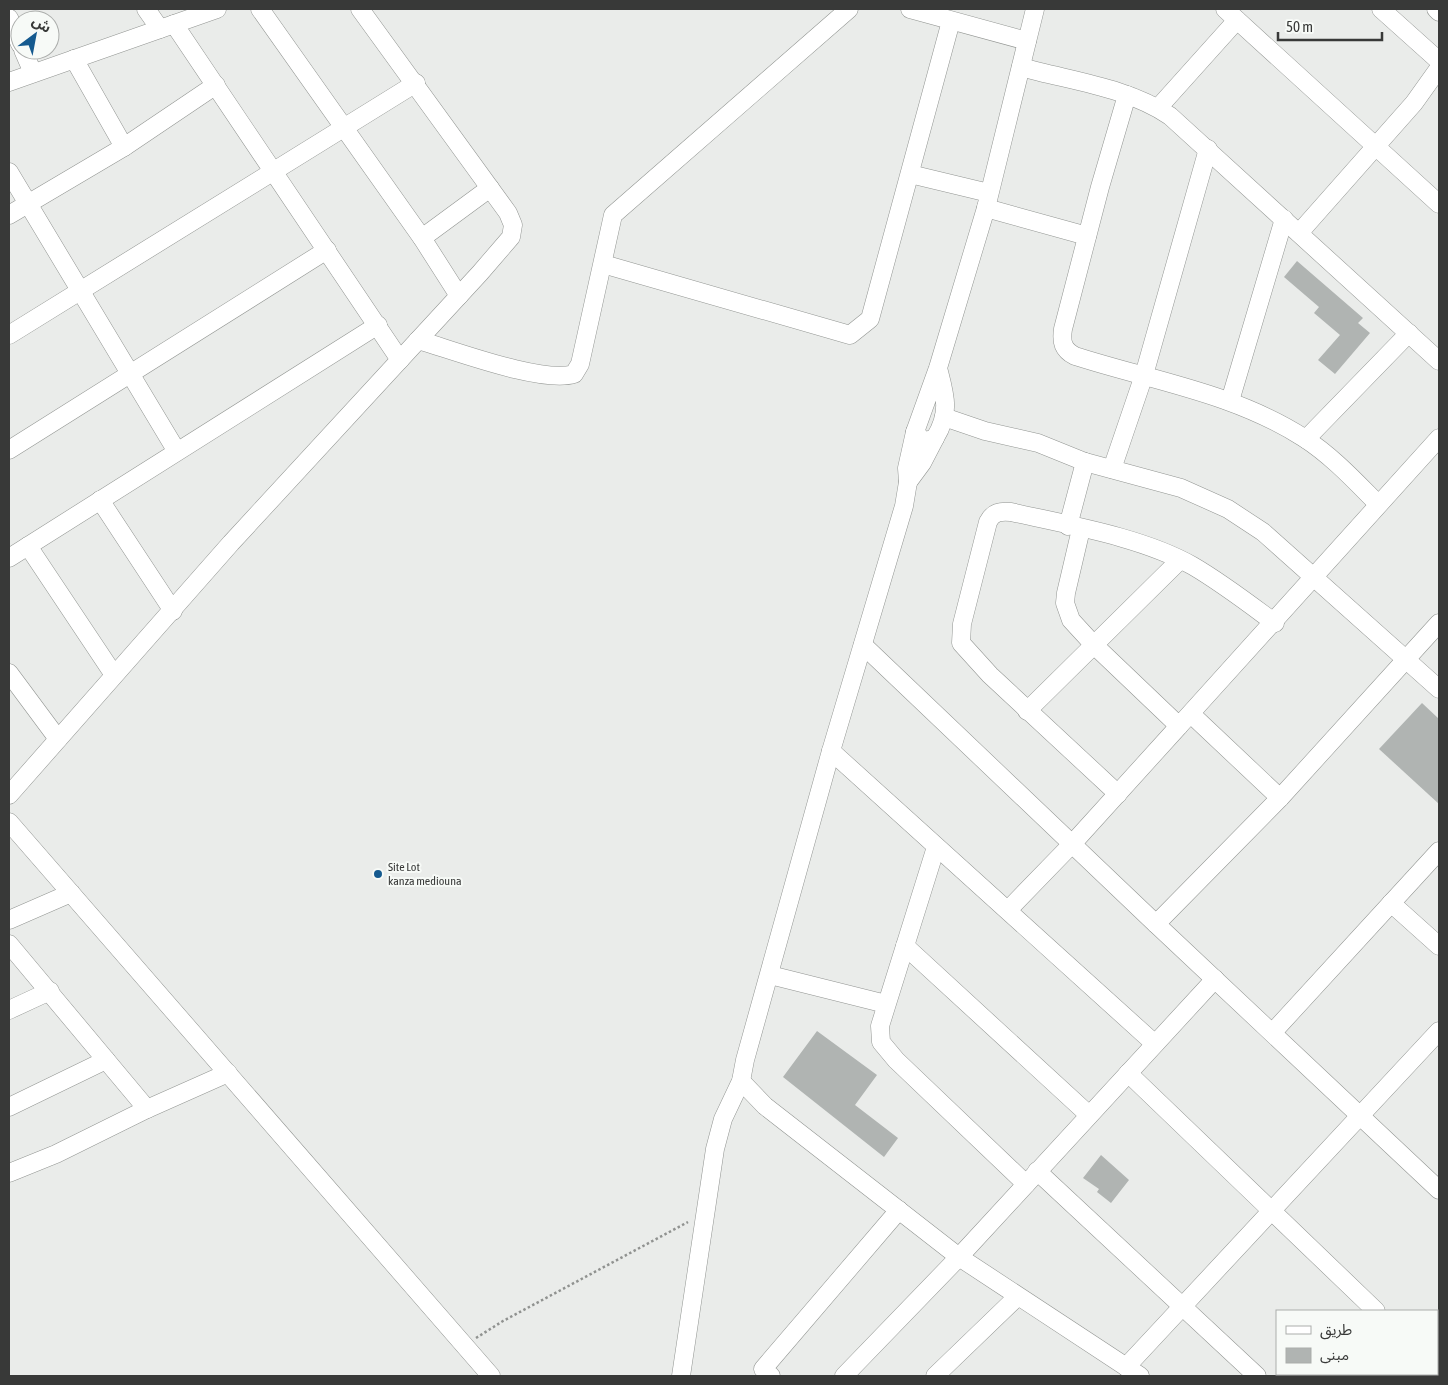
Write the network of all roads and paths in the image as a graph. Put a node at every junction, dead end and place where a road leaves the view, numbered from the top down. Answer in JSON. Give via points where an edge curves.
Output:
{"nodes":[{"id":1,"x":146,"y":9,"type":"edge"},
{"id":2,"x":217,"y":9,"type":"edge"},
{"id":3,"x":260,"y":9,"type":"edge"},
{"id":4,"x":360,"y":9,"type":"edge"},
{"id":5,"x":849,"y":9,"type":"edge"},
{"id":6,"x":910,"y":9,"type":"edge"},
{"id":7,"x":1035,"y":9,"type":"edge"},
{"id":8,"x":1381,"y":9,"type":"edge"},
{"id":9,"x":1436,"y":9,"type":"edge"},
{"id":10,"x":1439,"y":12,"type":"edge"},
{"id":11,"x":1231,"y":14,"type":"edge"},
{"id":12,"x":951,"y":21,"type":"junction"},
{"id":13,"x":167,"y":27,"type":"junction"},
{"id":14,"x":1027,"y":41,"type":"junction"},
{"id":15,"x":74,"y":59,"type":"junction"},
{"id":16,"x":27,"y":60,"type":"edge"},
{"id":17,"x":1439,"y":61,"type":"edge"},
{"id":18,"x":1021,"y":67,"type":"junction"},
{"id":19,"x":1439,"y":68,"type":"edge"},
{"id":20,"x":33,"y":73,"type":"junction"},
{"id":21,"x":9,"y":82,"type":"edge"},
{"id":22,"x":416,"y":83,"type":"junction"},
{"id":23,"x":216,"y":85,"type":"junction"},
{"id":24,"x":1127,"y":95,"type":"junction"},
{"id":25,"x":1158,"y":108,"type":"junction"},
{"id":26,"x":343,"y":128,"type":"junction"},
{"id":27,"x":1375,"y":145,"type":"junction"},
{"id":28,"x":124,"y":148,"type":"junction"},
{"id":29,"x":1208,"y":149,"type":"junction"},
{"id":30,"x":274,"y":171,"type":"junction"},
{"id":31,"x":9,"y":172,"type":"edge"},
{"id":32,"x":910,"y":174,"type":"junction"},
{"id":33,"x":490,"y":188,"type":"junction"},
{"id":34,"x":987,"y":200,"type":"junction"},
{"id":35,"x":28,"y":203,"type":"junction"},
{"id":36,"x":1439,"y":204,"type":"edge"},
{"id":37,"x":9,"y":215,"type":"edge"},
{"id":38,"x":1284,"y":219,"type":"junction"},
{"id":39,"x":1299,"y":233,"type":"junction"},
{"id":40,"x":1087,"y":236,"type":"junction"},
{"id":41,"x":422,"y":238,"type":"junction"},
{"id":42,"x":328,"y":250,"type":"junction"},
{"id":43,"x":603,"y":264,"type":"junction"},
{"id":44,"x":79,"y":292,"type":"junction"},
{"id":45,"x":459,"y":296,"type":"junction"},
{"id":46,"x":378,"y":325,"type":"junction"},
{"id":47,"x":1409,"y":334,"type":"junction"},
{"id":48,"x":9,"y":335,"type":"edge"},
{"id":49,"x":418,"y":340,"type":"junction"},
{"id":50,"x":400,"y":360,"type":"junction"},
{"id":51,"x":1439,"y":361,"type":"edge"},
{"id":52,"x":938,"y":368,"type":"junction"},
{"id":53,"x":130,"y":374,"type":"junction"},
{"id":54,"x":1144,"y":375,"type":"junction"},
{"id":55,"x":926,"y":395,"type":"junction"},
{"id":56,"x":946,"y":400,"type":"junction"},
{"id":57,"x":1230,"y":401,"type":"junction"},
{"id":58,"x":944,"y":418,"type":"junction"},
{"id":59,"x":915,"y":432,"type":"junction"},
{"id":60,"x":935,"y":438,"type":"junction"},
{"id":61,"x":1439,"y":438,"type":"edge"},
{"id":62,"x":1306,"y":439,"type":"junction"},
{"id":63,"x":9,"y":450,"type":"edge"},
{"id":64,"x":176,"y":450,"type":"junction"},
{"id":65,"x":1084,"y":462,"type":"junction"},
{"id":66,"x":1112,"y":468,"type":"junction"},
{"id":67,"x":908,"y":482,"type":"junction"},
{"id":68,"x":100,"y":500,"type":"junction"},
{"id":69,"x":1378,"y":504,"type":"junction"},
{"id":70,"x":1074,"y":527,"type":"junction"},
{"id":71,"x":28,"y":546,"type":"junction"},
{"id":72,"x":9,"y":558,"type":"edge"},
{"id":73,"x":1180,"y":560,"type":"junction"},
{"id":74,"x":1314,"y":576,"type":"junction"},
{"id":75,"x":172,"y":610,"type":"junction"},
{"id":76,"x":1274,"y":623,"type":"junction"},
{"id":77,"x":1439,"y":623,"type":"edge"},
{"id":78,"x":1093,"y":644,"type":"junction"},
{"id":79,"x":863,"y":645,"type":"junction"},
{"id":80,"x":1408,"y":659,"type":"junction"},
{"id":81,"x":9,"y":673,"type":"edge"},
{"id":82,"x":114,"y":675,"type":"junction"},
{"id":83,"x":1439,"y":689,"type":"edge"},
{"id":84,"x":1028,"y":710,"type":"junction"},
{"id":85,"x":1185,"y":720,"type":"junction"},
{"id":86,"x":58,"y":739,"type":"junction"},
{"id":87,"x":831,"y":751,"type":"junction"},
{"id":88,"x":1118,"y":794,"type":"junction"},
{"id":89,"x":9,"y":795,"type":"edge"},
{"id":90,"x":1280,"y":798,"type":"junction"},
{"id":91,"x":9,"y":822,"type":"edge"},
{"id":92,"x":1073,"y":843,"type":"junction"},
{"id":93,"x":936,"y":847,"type":"junction"},
{"id":94,"x":1439,"y":851,"type":"edge"},
{"id":95,"x":71,"y":893,"type":"junction"},
{"id":96,"x":1391,"y":903,"type":"junction"},
{"id":97,"x":1008,"y":910,"type":"junction"},
{"id":98,"x":9,"y":920,"type":"edge"},
{"id":99,"x":1156,"y":924,"type":"junction"},
{"id":100,"x":9,"y":944,"type":"edge"},
{"id":101,"x":905,"y":946,"type":"junction"},
{"id":102,"x":1439,"y":946,"type":"edge"},
{"id":103,"x":770,"y":975,"type":"junction"},
{"id":104,"x":1215,"y":978,"type":"junction"},
{"id":105,"x":50,"y":991,"type":"junction"},
{"id":106,"x":886,"y":1004,"type":"junction"},
{"id":107,"x":9,"y":1010,"type":"edge"},
{"id":108,"x":1439,"y":1031,"type":"edge"},
{"id":109,"x":1272,"y":1032,"type":"junction"},
{"id":110,"x":1155,"y":1044,"type":"junction"},
{"id":111,"x":106,"y":1060,"type":"junction"},
{"id":112,"x":228,"y":1073,"type":"junction"},
{"id":113,"x":1128,"y":1073,"type":"junction"},
{"id":114,"x":742,"y":1082,"type":"junction"},
{"id":115,"x":9,"y":1107,"type":"edge"},
{"id":116,"x":148,"y":1109,"type":"junction"},
{"id":117,"x":1089,"y":1115,"type":"junction"},
{"id":118,"x":1361,"y":1116,"type":"junction"},
{"id":119,"x":1037,"y":1171,"type":"junction"},
{"id":120,"x":9,"y":1173,"type":"edge"},
{"id":121,"x":1026,"y":1184,"type":"junction"},
{"id":122,"x":1439,"y":1190,"type":"edge"},
{"id":123,"x":899,"y":1210,"type":"junction"},
{"id":124,"x":1272,"y":1212,"type":"junction"},
{"id":125,"x":704,"y":1214,"type":"junction"},
{"id":126,"x":959,"y":1257,"type":"junction"},
{"id":127,"x":1017,"y":1297,"type":"junction"},
{"id":128,"x":1183,"y":1306,"type":"junction"},
{"id":129,"x":1375,"y":1310,"type":"edge"},
{"id":130,"x":464,"y":1345,"type":"junction"},
{"id":131,"x":1133,"y":1372,"type":"edge"},
{"id":132,"x":491,"y":1376,"type":"edge"},
{"id":133,"x":681,"y":1376,"type":"edge"},
{"id":134,"x":771,"y":1376,"type":"edge"},
{"id":135,"x":844,"y":1376,"type":"edge"},
{"id":136,"x":935,"y":1376,"type":"edge"},
{"id":137,"x":1257,"y":1376,"type":"edge"}],
"edges":[{"from":1,"to":13,"type":"street"},
{"from":2,"to":13,"type":"street"},
{"from":3,"to":26,"type":"street"},
{"from":4,"to":22,"type":"street"},
{"from":5,"to":43,"type":"street","via":[[613,215]]},
{"from":6,"to":12,"type":"street"},
{"from":7,"to":14,"type":"street"},
{"from":8,"to":17,"type":"street"},
{"from":9,"to":10,"type":"street"},
{"from":11,"to":25,"type":"street"},
{"from":11,"to":27,"type":"street"},
{"from":12,"to":14,"type":"street"},
{"from":12,"to":32,"type":"street"},
{"from":13,"to":15,"type":"street"},
{"from":13,"to":23,"type":"street"},
{"from":14,"to":18,"type":"street"},
{"from":15,"to":20,"type":"street"},
{"from":15,"to":28,"type":"street"},
{"from":16,"to":20,"type":"street"},
{"from":18,"to":24,"type":"street"},
{"from":18,"to":34,"type":"street"},
{"from":19,"to":27,"type":"street","via":[[1414,103]]},
{"from":20,"to":21,"type":"street"},
{"from":22,"to":26,"type":"street"},
{"from":22,"to":33,"type":"street"},
{"from":23,"to":28,"type":"street"},
{"from":23,"to":30,"type":"street"},
{"from":24,"to":25,"type":"street"},
{"from":24,"to":40,"type":"street"},
{"from":25,"to":29,"type":"street"},
{"from":26,"to":30,"type":"street"},
{"from":26,"to":41,"type":"street"},
{"from":27,"to":36,"type":"street"},
{"from":27,"to":39,"type":"street"},
{"from":28,"to":35,"type":"street"},
{"from":29,"to":38,"type":"street"},
{"from":29,"to":54,"type":"street"},
{"from":30,"to":42,"type":"street"},
{"from":30,"to":44,"type":"street"},
{"from":31,"to":35,"type":"street"},
{"from":32,"to":34,"type":"street"},
{"from":32,"to":43,"type":"street","via":[[870,318],[850,335]]},
{"from":33,"to":41,"type":"street"},
{"from":33,"to":45,"type":"street","via":[[511,219],[513,232],[505,246]]},
{"from":34,"to":40,"type":"street"},
{"from":34,"to":52,"type":"street"},
{"from":35,"to":37,"type":"street"},
{"from":35,"to":44,"type":"street"},
{"from":38,"to":39,"type":"street"},
{"from":38,"to":57,"type":"street"},
{"from":39,"to":47,"type":"street"},
{"from":40,"to":54,"type":"street","via":[[1063,329],[1064,347],[1075,356]]},
{"from":41,"to":45,"type":"street"},
{"from":42,"to":46,"type":"street"},
{"from":42,"to":53,"type":"street"},
{"from":43,"to":49,"type":"street","via":[[580,364],[574,374],[540,376]]},
{"from":44,"to":48,"type":"street"},
{"from":44,"to":53,"type":"street"},
{"from":45,"to":49,"type":"street"},
{"from":46,"to":50,"type":"street"},
{"from":46,"to":64,"type":"street"},
{"from":47,"to":51,"type":"street"},
{"from":47,"to":62,"type":"street"},
{"from":49,"to":50,"type":"street"},
{"from":50,"to":75,"type":"street"},
{"from":52,"to":55,"type":"street"},
{"from":52,"to":56,"type":"street"},
{"from":53,"to":63,"type":"street"},
{"from":53,"to":64,"type":"street"},
{"from":54,"to":57,"type":"street"},
{"from":54,"to":66,"type":"street"},
{"from":55,"to":56,"type":"street","via":[[937,392]]},
{"from":55,"to":59,"type":"street"},
{"from":56,"to":58,"type":"street"},
{"from":57,"to":62,"type":"street"},
{"from":58,"to":60,"type":"street"},
{"from":58,"to":65,"type":"street","via":[[1038,444]]},
{"from":59,"to":60,"type":"street","via":[[924,442]]},
{"from":59,"to":67,"type":"street","via":[[907,468]]},
{"from":60,"to":67,"type":"street"},
{"from":61,"to":69,"type":"street"},
{"from":62,"to":69,"type":"street","via":[[1341,467]]},
{"from":64,"to":68,"type":"street"},
{"from":65,"to":66,"type":"street"},
{"from":65,"to":70,"type":"street"},
{"from":66,"to":74,"type":"street","via":[[1181,488],[1228,508],[1263,532]]},
{"from":67,"to":79,"type":"street","via":[[904,506]]},
{"from":68,"to":71,"type":"street"},
{"from":68,"to":75,"type":"street"},
{"from":69,"to":74,"type":"street"},
{"from":70,"to":73,"type":"street","via":[[1148,547]]},
{"from":70,"to":78,"type":"street","via":[[1065,604],[1071,620]]},
{"from":70,"to":84,"type":"street","via":[[1011,512],[992,516],[962,624],[960,637],[963,646]]},
{"from":71,"to":72,"type":"street"},
{"from":71,"to":82,"type":"street"},
{"from":73,"to":76,"type":"street","via":[[1221,584]]},
{"from":73,"to":78,"type":"street"},
{"from":74,"to":76,"type":"street"},
{"from":74,"to":80,"type":"street"},
{"from":75,"to":82,"type":"street"},
{"from":76,"to":85,"type":"street"},
{"from":77,"to":80,"type":"street"},
{"from":78,"to":84,"type":"street"},
{"from":78,"to":85,"type":"street"},
{"from":79,"to":87,"type":"street"},
{"from":79,"to":92,"type":"street"},
{"from":80,"to":83,"type":"street"},
{"from":80,"to":90,"type":"street"},
{"from":81,"to":86,"type":"street"},
{"from":82,"to":86,"type":"street"},
{"from":84,"to":88,"type":"street"},
{"from":85,"to":88,"type":"street"},
{"from":85,"to":90,"type":"street"},
{"from":86,"to":89,"type":"street"},
{"from":87,"to":93,"type":"street"},
{"from":87,"to":103,"type":"street"},
{"from":88,"to":92,"type":"street"},
{"from":90,"to":99,"type":"street"},
{"from":91,"to":95,"type":"street"},
{"from":92,"to":97,"type":"street"},
{"from":92,"to":99,"type":"street"},
{"from":93,"to":97,"type":"street"},
{"from":93,"to":101,"type":"street"},
{"from":94,"to":96,"type":"street"},
{"from":95,"to":98,"type":"street"},
{"from":95,"to":112,"type":"street"},
{"from":96,"to":102,"type":"street"},
{"from":96,"to":109,"type":"street"},
{"from":97,"to":110,"type":"street"},
{"from":99,"to":104,"type":"street"},
{"from":100,"to":105,"type":"street"},
{"from":101,"to":106,"type":"street"},
{"from":101,"to":117,"type":"street"},
{"from":103,"to":106,"type":"street"},
{"from":103,"to":114,"type":"street","via":[[745,1060]]},
{"from":104,"to":109,"type":"street"},
{"from":104,"to":110,"type":"street"},
{"from":105,"to":107,"type":"street"},
{"from":105,"to":111,"type":"street"},
{"from":106,"to":121,"type":"street","via":[[879,1032],[883,1046]]},
{"from":108,"to":118,"type":"street"},
{"from":109,"to":118,"type":"street"},
{"from":110,"to":113,"type":"street"},
{"from":111,"to":115,"type":"street"},
{"from":111,"to":116,"type":"street"},
{"from":112,"to":116,"type":"street"},
{"from":112,"to":130,"type":"street"},
{"from":113,"to":117,"type":"street"},
{"from":113,"to":124,"type":"street"},
{"from":114,"to":123,"type":"street","via":[[765,1106]]},
{"from":114,"to":125,"type":"street","via":[[723,1119],[713,1156]]},
{"from":116,"to":120,"type":"street"},
{"from":117,"to":119,"type":"street"},
{"from":118,"to":122,"type":"street"},
{"from":118,"to":124,"type":"street"},
{"from":119,"to":121,"type":"street"},
{"from":119,"to":128,"type":"street"},
{"from":121,"to":126,"type":"street"},
{"from":123,"to":126,"type":"street"},
{"from":123,"to":134,"type":"street","via":[[763,1369]]},
{"from":124,"to":128,"type":"street"},
{"from":124,"to":129,"type":"street"},
{"from":125,"to":130,"type":"path"},
{"from":125,"to":133,"type":"street"},
{"from":126,"to":127,"type":"street"},
{"from":126,"to":135,"type":"street"},
{"from":127,"to":131,"type":"street"},
{"from":127,"to":136,"type":"street"},
{"from":128,"to":131,"type":"street"},
{"from":128,"to":137,"type":"street"},
{"from":130,"to":132,"type":"street"}]}
